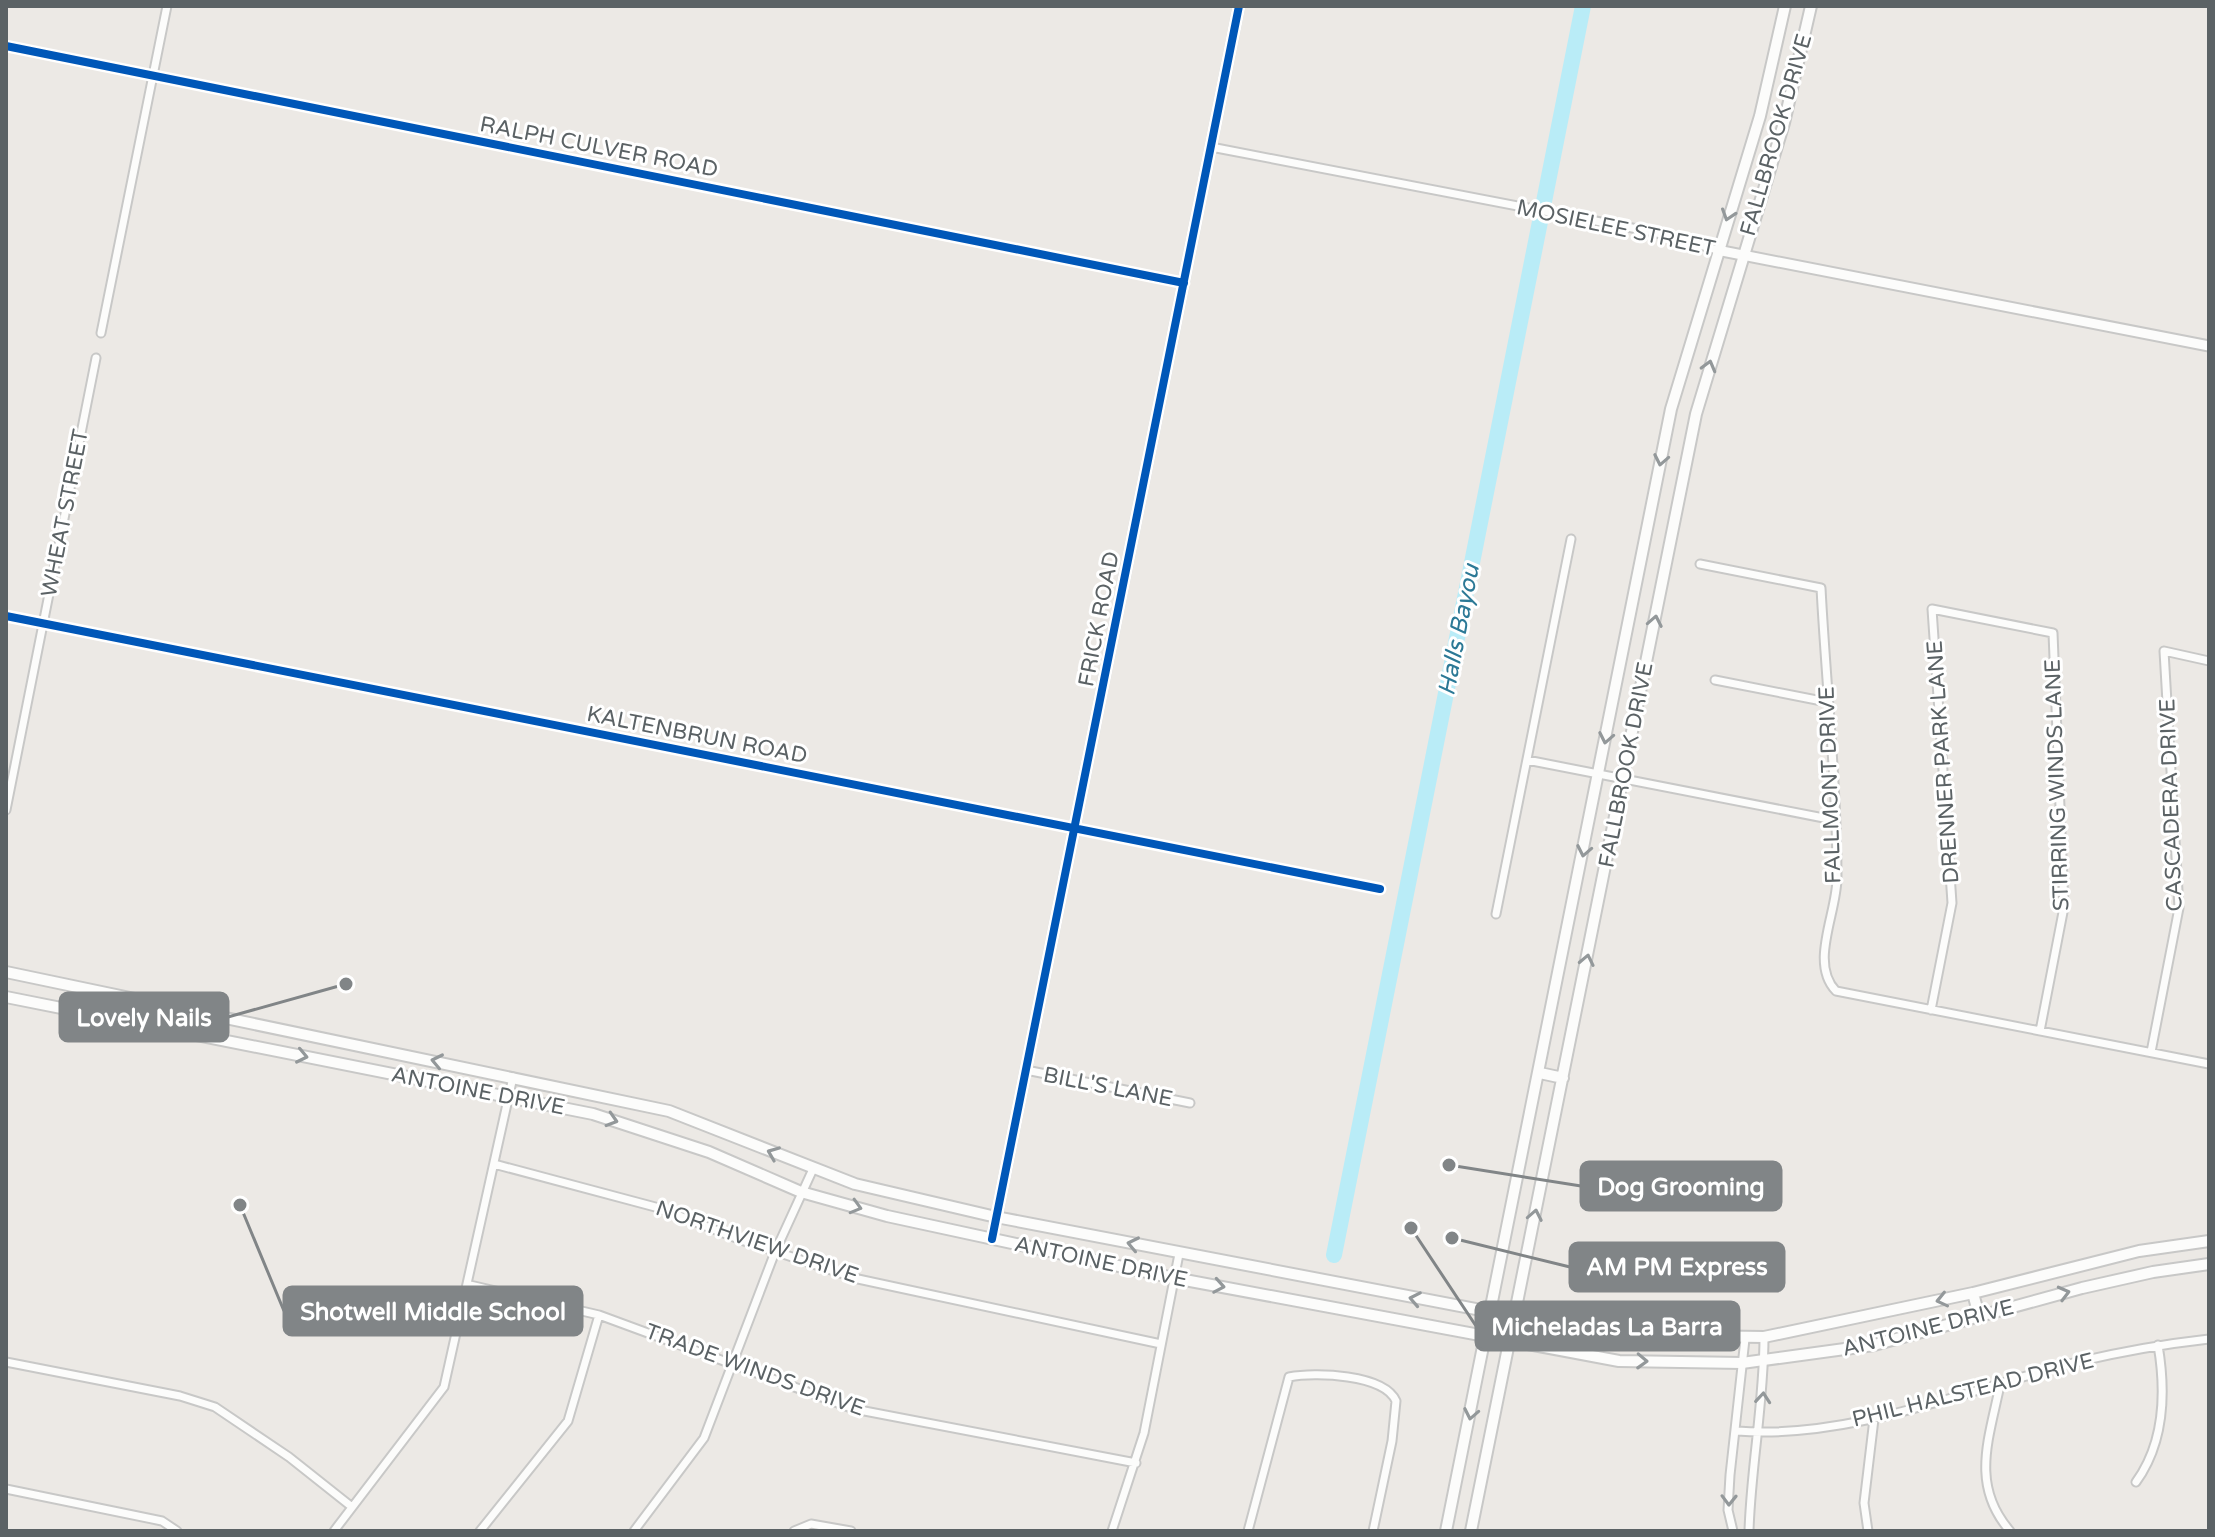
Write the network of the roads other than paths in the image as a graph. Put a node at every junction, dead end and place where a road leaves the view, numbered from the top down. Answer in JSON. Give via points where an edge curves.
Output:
{"nodes":[{"id":1,"x":167,"y":6,"type":"edge"},
{"id":2,"x":1239,"y":6,"type":"edge"},
{"id":3,"x":1785,"y":6,"type":"edge"},
{"id":4,"x":1811,"y":6,"type":"edge"},
{"id":5,"x":6,"y":46,"type":"edge"},
{"id":6,"x":153,"y":76,"type":"junction"},
{"id":7,"x":1211,"y":147,"type":"junction"},
{"id":8,"x":1717,"y":250,"type":"junction"},
{"id":9,"x":1742,"y":255,"type":"junction"},
{"id":10,"x":1184,"y":283,"type":"junction"},
{"id":11,"x":101,"y":333,"type":"dead end"},
{"id":12,"x":2209,"y":346,"type":"edge"},
{"id":13,"x":96,"y":358,"type":"dead end"},
{"id":14,"x":1571,"y":539,"type":"dead end"},
{"id":15,"x":1700,"y":564,"type":"dead end"},
{"id":16,"x":6,"y":616,"type":"edge"},
{"id":17,"x":43,"y":623,"type":"junction"},
{"id":18,"x":2053,"y":633,"type":"joint"},
{"id":19,"x":2209,"y":661,"type":"edge"},
{"id":20,"x":1715,"y":680,"type":"dead end"},
{"id":21,"x":1827,"y":702,"type":"junction"},
{"id":22,"x":1527,"y":760,"type":"junction"},
{"id":23,"x":1599,"y":775,"type":"junction"},
{"id":24,"x":1624,"y":780,"type":"junction"},
{"id":25,"x":6,"y":810,"type":"edge"},
{"id":26,"x":1834,"y":820,"type":"junction"},
{"id":27,"x":1076,"y":828,"type":"junction"},
{"id":28,"x":1380,"y":889,"type":"dead end"},
{"id":29,"x":1496,"y":914,"type":"dead end"},
{"id":30,"x":6,"y":972,"type":"edge"},
{"id":31,"x":6,"y":997,"type":"edge"},
{"id":32,"x":1931,"y":1010,"type":"junction"},
{"id":33,"x":267,"y":1026,"type":"junction"},
{"id":34,"x":2040,"y":1031,"type":"junction"},
{"id":35,"x":262,"y":1047,"type":"junction"},
{"id":36,"x":2151,"y":1052,"type":"junction"},
{"id":37,"x":2209,"y":1064,"type":"edge"},
{"id":38,"x":1026,"y":1070,"type":"junction"},
{"id":39,"x":1540,"y":1073,"type":"junction"},
{"id":40,"x":513,"y":1077,"type":"junction"},
{"id":41,"x":1563,"y":1078,"type":"junction"},
{"id":42,"x":509,"y":1098,"type":"junction"},
{"id":43,"x":1190,"y":1103,"type":"dead end"},
{"id":44,"x":494,"y":1164,"type":"junction"},
{"id":45,"x":813,"y":1169,"type":"junction"},
{"id":46,"x":801,"y":1192,"type":"junction"},
{"id":47,"x":996,"y":1217,"type":"junction"},
{"id":48,"x":992,"y":1239,"type":"junction"},
{"id":49,"x":2209,"y":1241,"type":"edge"},
{"id":50,"x":775,"y":1252,"type":"junction"},
{"id":51,"x":1179,"y":1254,"type":"junction"},
{"id":52,"x":2209,"y":1264,"type":"edge"},
{"id":53,"x":1174,"y":1278,"type":"junction"},
{"id":54,"x":470,"y":1285,"type":"junction"},
{"id":55,"x":1973,"y":1293,"type":"junction"},
{"id":56,"x":1492,"y":1313,"type":"junction"},
{"id":57,"x":599,"y":1315,"type":"junction"},
{"id":58,"x":1979,"y":1316,"type":"junction"},
{"id":59,"x":1514,"y":1319,"type":"junction"},
{"id":60,"x":1764,"y":1337,"type":"junction"},
{"id":61,"x":1487,"y":1338,"type":"junction"},
{"id":62,"x":1745,"y":1339,"type":"junction"},
{"id":63,"x":2209,"y":1339,"type":"edge"},
{"id":64,"x":1509,"y":1342,"type":"junction"},
{"id":65,"x":1161,"y":1344,"type":"junction"},
{"id":66,"x":2158,"y":1345,"type":"junction"},
{"id":67,"x":1764,"y":1361,"type":"junction"},
{"id":68,"x":6,"y":1362,"type":"edge"},
{"id":69,"x":1742,"y":1363,"type":"junction"},
{"id":70,"x":732,"y":1367,"type":"junction"},
{"id":71,"x":2000,"y":1385,"type":"junction"},
{"id":72,"x":1874,"y":1419,"type":"junction"},
{"id":73,"x":1737,"y":1431,"type":"junction"},
{"id":74,"x":1760,"y":1433,"type":"junction"},
{"id":75,"x":1136,"y":1463,"type":"junction"},
{"id":76,"x":2136,"y":1482,"type":"dead end"},
{"id":77,"x":6,"y":1489,"type":"edge"},
{"id":78,"x":352,"y":1507,"type":"junction"},
{"id":79,"x":797,"y":1529,"type":"edge"},
{"id":80,"x":177,"y":1531,"type":"edge"},
{"id":81,"x":334,"y":1531,"type":"edge"},
{"id":82,"x":480,"y":1531,"type":"edge"},
{"id":83,"x":634,"y":1531,"type":"edge"},
{"id":84,"x":851,"y":1531,"type":"edge"},
{"id":85,"x":1112,"y":1531,"type":"edge"},
{"id":86,"x":1248,"y":1531,"type":"edge"},
{"id":87,"x":1373,"y":1531,"type":"edge"},
{"id":88,"x":1446,"y":1531,"type":"edge"},
{"id":89,"x":1471,"y":1531,"type":"edge"},
{"id":90,"x":1733,"y":1531,"type":"edge"},
{"id":91,"x":1749,"y":1531,"type":"edge"},
{"id":92,"x":1868,"y":1531,"type":"edge"},
{"id":93,"x":2010,"y":1531,"type":"edge"}],
"edges":[{"from":1,"to":6,"type":"street"},
{"from":2,"to":7,"type":"street","name":"FRICK ROAD"},
{"from":3,"to":8,"type":"main road","name":"FALLBROOK DRIVE","one_way":true,"via":[[1760,116]]},
{"from":4,"to":9,"type":"main road","name":"FALLBROOK DRIVE","via":[[1784,123]]},
{"from":5,"to":6,"type":"street","name":"RALPH CULVER ROAD"},
{"from":6,"to":10,"type":"street","name":"RALPH CULVER ROAD"},
{"from":6,"to":11,"type":"street"},
{"from":7,"to":8,"type":"street","name":"MOSIELEE STREET","via":[[1653,232]]},
{"from":7,"to":10,"type":"street","name":"FRICK ROAD"},
{"from":8,"to":9,"type":"street","name":"MOSIELEE STREET"},
{"from":8,"to":23,"type":"main road","name":"FALLBROOK DRIVE","one_way":true,"via":[[1671,409]]},
{"from":9,"to":12,"type":"street","name":"MOSIELEE STREET"},
{"from":24,"to":9,"type":"main road","name":"FALLBROOK DRIVE","one_way":true,"via":[[1696,414]]},
{"from":10,"to":27,"type":"street","name":"FRICK ROAD"},
{"from":13,"to":17,"type":"street","name":"WHEAT STREET"},
{"from":14,"to":22,"type":"street"},
{"from":15,"to":21,"type":"street","name":"FALLMONT DRIVE","via":[[1821,588]]},
{"from":16,"to":17,"type":"street","name":"KALTENBRUN ROAD"},
{"from":17,"to":25,"type":"street","name":"WHEAT STREET"},
{"from":17,"to":27,"type":"street","name":"KALTENBRUN ROAD"},
{"from":18,"to":32,"type":"street","name":"DRENNER PARK LANE","via":[[1932,609],[1952,903]]},
{"from":18,"to":34,"type":"street","name":"STIRRING WINDS LANE","via":[[2064,907]]},
{"from":19,"to":36,"type":"street","name":"CASCADERA DRIVE","via":[[2164,651],[2179,908]]},
{"from":20,"to":21,"type":"street"},
{"from":21,"to":26,"type":"street","name":"FALLMONT DRIVE"},
{"from":22,"to":23,"type":"street"},
{"from":22,"to":29,"type":"street"},
{"from":23,"to":24,"type":"street"},
{"from":23,"to":39,"type":"main road","name":"FALLBROOK DRIVE","one_way":true},
{"from":24,"to":26,"type":"street"},
{"from":41,"to":24,"type":"main road","name":"FALLBROOK DRIVE","one_way":true},
{"from":26,"to":32,"type":"street","name":"FALLMONT DRIVE","via":[[1837,881],[1824,966],[1827,982],[1845,993]]},
{"from":27,"to":28,"type":"street","name":"KALTENBRUN ROAD"},
{"from":27,"to":38,"type":"street","name":"FRICK ROAD"},
{"from":30,"to":33,"type":"main road","name":"ANTOINE DRIVE"},
{"from":31,"to":35,"type":"main road","name":"ANTOINE DRIVE"},
{"from":32,"to":34,"type":"street"},
{"from":33,"to":35,"type":"main road"},
{"from":40,"to":33,"type":"main road","name":"ANTOINE DRIVE","one_way":true},
{"from":34,"to":36,"type":"street"},
{"from":35,"to":42,"type":"main road","name":"ANTOINE DRIVE","one_way":true},
{"from":36,"to":37,"type":"street"},
{"from":38,"to":43,"type":"street","name":"BILL'S LANE"},
{"from":38,"to":47,"type":"street","name":"FRICK ROAD"},
{"from":39,"to":41,"type":"main road"},
{"from":39,"to":56,"type":"main road","name":"FALLBROOK DRIVE"},
{"from":40,"to":42,"type":"street"},
{"from":45,"to":40,"type":"main road","name":"ANTOINE DRIVE","one_way":true,"via":[[669,1111]]},
{"from":59,"to":41,"type":"main road","name":"FALLBROOK DRIVE","one_way":true},
{"from":42,"to":44,"type":"street"},
{"from":42,"to":46,"type":"main road","name":"ANTOINE DRIVE","one_way":true,"via":[[651,1131]]},
{"from":44,"to":50,"type":"street","name":"NORTHVIEW DRIVE","via":[[659,1208]]},
{"from":44,"to":54,"type":"street"},
{"from":45,"to":46,"type":"street"},
{"from":45,"to":47,"type":"main road","name":"ANTOINE DRIVE"},
{"from":46,"to":48,"type":"main road","name":"ANTOINE DRIVE","one_way":true},
{"from":46,"to":50,"type":"street"},
{"from":47,"to":48,"type":"street","name":"FRICK ROAD"},
{"from":51,"to":47,"type":"main road","name":"ANTOINE DRIVE","one_way":true},
{"from":48,"to":53,"type":"main road","name":"ANTOINE DRIVE"},
{"from":49,"to":55,"type":"main road","name":"ANTOINE DRIVE","via":[[2139,1251]]},
{"from":50,"to":65,"type":"street","name":"NORTHVIEW DRIVE","via":[[915,1293]]},
{"from":50,"to":70,"type":"street"},
{"from":51,"to":53,"type":"street"},
{"from":56,"to":51,"type":"main road","name":"ANTOINE DRIVE","one_way":true},
{"from":58,"to":52,"type":"main road","name":"ANTOINE DRIVE","one_way":true,"via":[[2138,1275]]},
{"from":53,"to":61,"type":"main road","name":"ANTOINE DRIVE","one_way":true},
{"from":53,"to":65,"type":"street"},
{"from":54,"to":57,"type":"street","name":"TRADE WINDS DRIVE"},
{"from":54,"to":78,"type":"street","via":[[444,1387]]},
{"from":55,"to":58,"type":"main road"},
{"from":55,"to":60,"type":"main road","name":"ANTOINE DRIVE","one_way":true},
{"from":56,"to":59,"type":"main road","name":"ANTOINE DRIVE"},
{"from":56,"to":61,"type":"main road","name":"FALLBROOK DRIVE"},
{"from":57,"to":70,"type":"street","name":"TRADE WINDS DRIVE"},
{"from":57,"to":82,"type":"street","via":[[568,1421]]},
{"from":58,"to":67,"type":"main road","name":"ANTOINE DRIVE","via":[[1874,1345]]},
{"from":59,"to":62,"type":"main road","name":"ANTOINE DRIVE","via":[[1611,1335]]},
{"from":59,"to":64,"type":"main road","name":"FALLBROOK DRIVE"},
{"from":60,"to":62,"type":"main road","name":"ANTOINE DRIVE"},
{"from":60,"to":67,"type":"street"},
{"from":61,"to":64,"type":"main road","name":"ANTOINE DRIVE"},
{"from":61,"to":88,"type":"main road","name":"FALLBROOK DRIVE","one_way":true},
{"from":62,"to":69,"type":"street"},
{"from":63,"to":66,"type":"street","name":"PHIL HALSTEAD DRIVE"},
{"from":64,"to":69,"type":"main road","name":"ANTOINE DRIVE","one_way":true,"via":[[1619,1361]]},
{"from":64,"to":89,"type":"main road","name":"FALLBROOK DRIVE"},
{"from":65,"to":75,"type":"street"},
{"from":66,"to":71,"type":"street","name":"PHIL HALSTEAD DRIVE"},
{"from":66,"to":76,"type":"street","via":[[2164,1404],[2151,1462]]},
{"from":67,"to":69,"type":"main road","name":"ANTOINE DRIVE"},
{"from":74,"to":67,"type":"street","one_way":true},
{"from":68,"to":78,"type":"street","via":[[215,1407]]},
{"from":69,"to":73,"type":"street"},
{"from":70,"to":75,"type":"street","name":"TRADE WINDS DRIVE","via":[[854,1409]]},
{"from":70,"to":83,"type":"street","via":[[704,1438]]},
{"from":71,"to":72,"type":"street","name":"PHIL HALSTEAD DRIVE"},
{"from":71,"to":93,"type":"street","via":[[1985,1487]]},
{"from":72,"to":74,"type":"street","name":"PHIL HALSTEAD DRIVE"},
{"from":72,"to":92,"type":"street","via":[[1864,1503]]},
{"from":73,"to":74,"type":"street","name":"PHIL HALSTEAD DRIVE"},
{"from":73,"to":90,"type":"street","one_way":true,"via":[[1728,1510]]},
{"from":74,"to":91,"type":"street"},
{"from":75,"to":85,"type":"street"},
{"from":77,"to":80,"type":"street","via":[[162,1521]]},
{"from":78,"to":81,"type":"street"},
{"from":79,"to":84,"type":"street","via":[[811,1524]]},
{"from":86,"to":87,"type":"street","via":[[1289,1377],[1311,1373],[1381,1385],[1396,1401]]}]}
